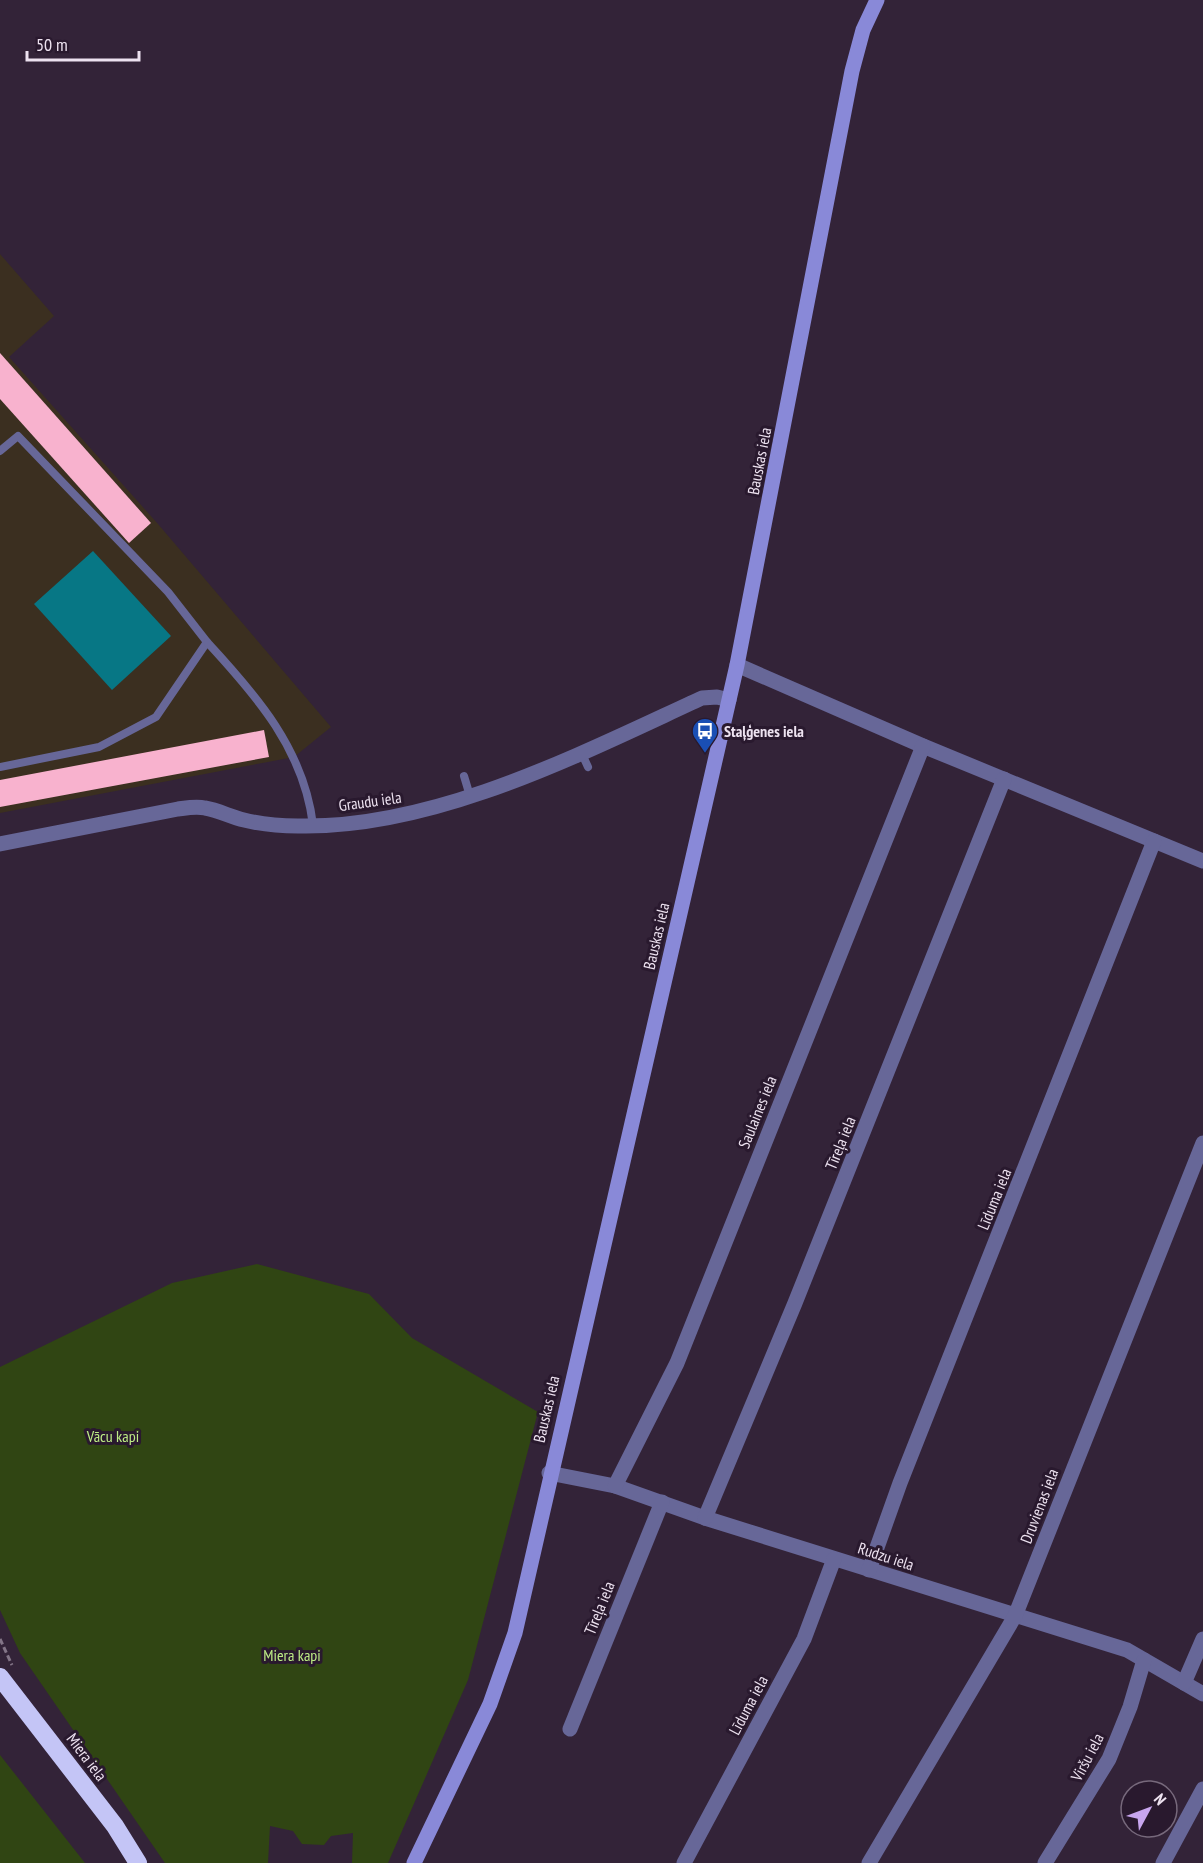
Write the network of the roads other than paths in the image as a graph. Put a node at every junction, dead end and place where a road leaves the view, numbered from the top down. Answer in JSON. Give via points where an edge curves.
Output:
{"nodes":[{"id":1,"x":877,"y":0,"type":"edge"},
{"id":2,"x":0,"y":451,"type":"edge"},
{"id":3,"x":207,"y":642,"type":"junction"},
{"id":4,"x":737,"y":665,"type":"junction"},
{"id":5,"x":729,"y":700,"type":"junction"},
{"id":6,"x":923,"y":746,"type":"junction"},
{"id":7,"x":0,"y":767,"type":"edge"},
{"id":8,"x":464,"y":776,"type":"dead end"},
{"id":9,"x":1004,"y":779,"type":"junction"},
{"id":10,"x":470,"y":796,"type":"junction"},
{"id":11,"x":313,"y":825,"type":"junction"},
{"id":12,"x":1154,"y":841,"type":"junction"},
{"id":13,"x":0,"y":844,"type":"edge"},
{"id":14,"x":1203,"y":861,"type":"edge"},
{"id":15,"x":1203,"y":1143,"type":"edge"},
{"id":16,"x":549,"y":1473,"type":"junction"},
{"id":17,"x":615,"y":1486,"type":"junction"},
{"id":18,"x":662,"y":1502,"type":"junction"},
{"id":19,"x":705,"y":1518,"type":"junction"},
{"id":20,"x":834,"y":1559,"type":"junction"},
{"id":21,"x":869,"y":1570,"type":"junction"},
{"id":22,"x":1015,"y":1616,"type":"junction"},
{"id":23,"x":1203,"y":1639,"type":"edge"},
{"id":24,"x":1144,"y":1660,"type":"junction"},
{"id":25,"x":0,"y":1677,"type":"edge"},
{"id":26,"x":1184,"y":1683,"type":"junction"},
{"id":27,"x":1203,"y":1694,"type":"edge"},
{"id":28,"x":570,"y":1729,"type":"dead end"},
{"id":29,"x":1203,"y":1789,"type":"edge"},
{"id":30,"x":138,"y":1863,"type":"edge"},
{"id":31,"x":414,"y":1863,"type":"edge"},
{"id":32,"x":684,"y":1863,"type":"edge"},
{"id":33,"x":869,"y":1863,"type":"edge"},
{"id":34,"x":1045,"y":1863,"type":"edge"},
{"id":35,"x":1163,"y":1863,"type":"edge"}],
"edges":[{"from":1,"to":4,"type":"street","name":"Bauskas iela","via":[[863,30],[852,71]]},
{"from":2,"to":3,"type":"lane","via":[[18,436],[168,592]]},
{"from":3,"to":7,"type":"lane","via":[[156,717],[99,747]]},
{"from":3,"to":11,"type":"lane","via":[[252,690],[280,728],[310,802]]},
{"from":4,"to":5,"type":"street","name":"Bauskas iela"},
{"from":4,"to":6,"type":"street"},
{"from":5,"to":10,"type":"street","name":"Graudu iela","via":[[702,698],[585,760]]},
{"from":5,"to":16,"type":"street","name":"Bauskas iela"},
{"from":6,"to":9,"type":"street"},
{"from":6,"to":17,"type":"street","name":"Saulaines iela","via":[[677,1363]]},
{"from":8,"to":10,"type":"lane"},
{"from":9,"to":12,"type":"street"},
{"from":9,"to":19,"type":"street","name":"Tīreļa iela"},
{"from":10,"to":11,"type":"street","name":"Graudu iela","via":[[405,815]]},
{"from":11,"to":13,"type":"street","name":"Graudu iela","via":[[246,821],[205,808],[178,808]]},
{"from":12,"to":14,"type":"street"},
{"from":12,"to":21,"type":"street","name":"Līduma iela"},
{"from":15,"to":22,"type":"street","name":"Druvienas iela"},
{"from":16,"to":17,"type":"street","name":"Rudzu iela"},
{"from":16,"to":31,"type":"street","name":"Bauskas iela","via":[[511,1643],[490,1704]]},
{"from":17,"to":18,"type":"street","name":"Rudzu iela"},
{"from":18,"to":19,"type":"street","name":"Rudzu iela"},
{"from":18,"to":28,"type":"street","name":"Tīreļa iela"},
{"from":19,"to":20,"type":"street","name":"Rudzu iela"},
{"from":20,"to":21,"type":"street","name":"Rudzu iela"},
{"from":20,"to":32,"type":"street","name":"Līduma iela","via":[[804,1639]]},
{"from":21,"to":22,"type":"street","name":"Rudzu iela"},
{"from":22,"to":24,"type":"street","name":"Rudzu iela","via":[[1127,1650]]},
{"from":22,"to":33,"type":"street","name":"Druvienas iela"},
{"from":23,"to":26,"type":"street"},
{"from":24,"to":26,"type":"street","name":"Rudzu iela"},
{"from":24,"to":34,"type":"street","name":"Viršu iela","via":[[1109,1759]]},
{"from":25,"to":30,"type":"highway","name":"Miera iela","via":[[115,1826]]},
{"from":26,"to":27,"type":"street","name":"Rudzu iela"},
{"from":29,"to":35,"type":"street"}]}
